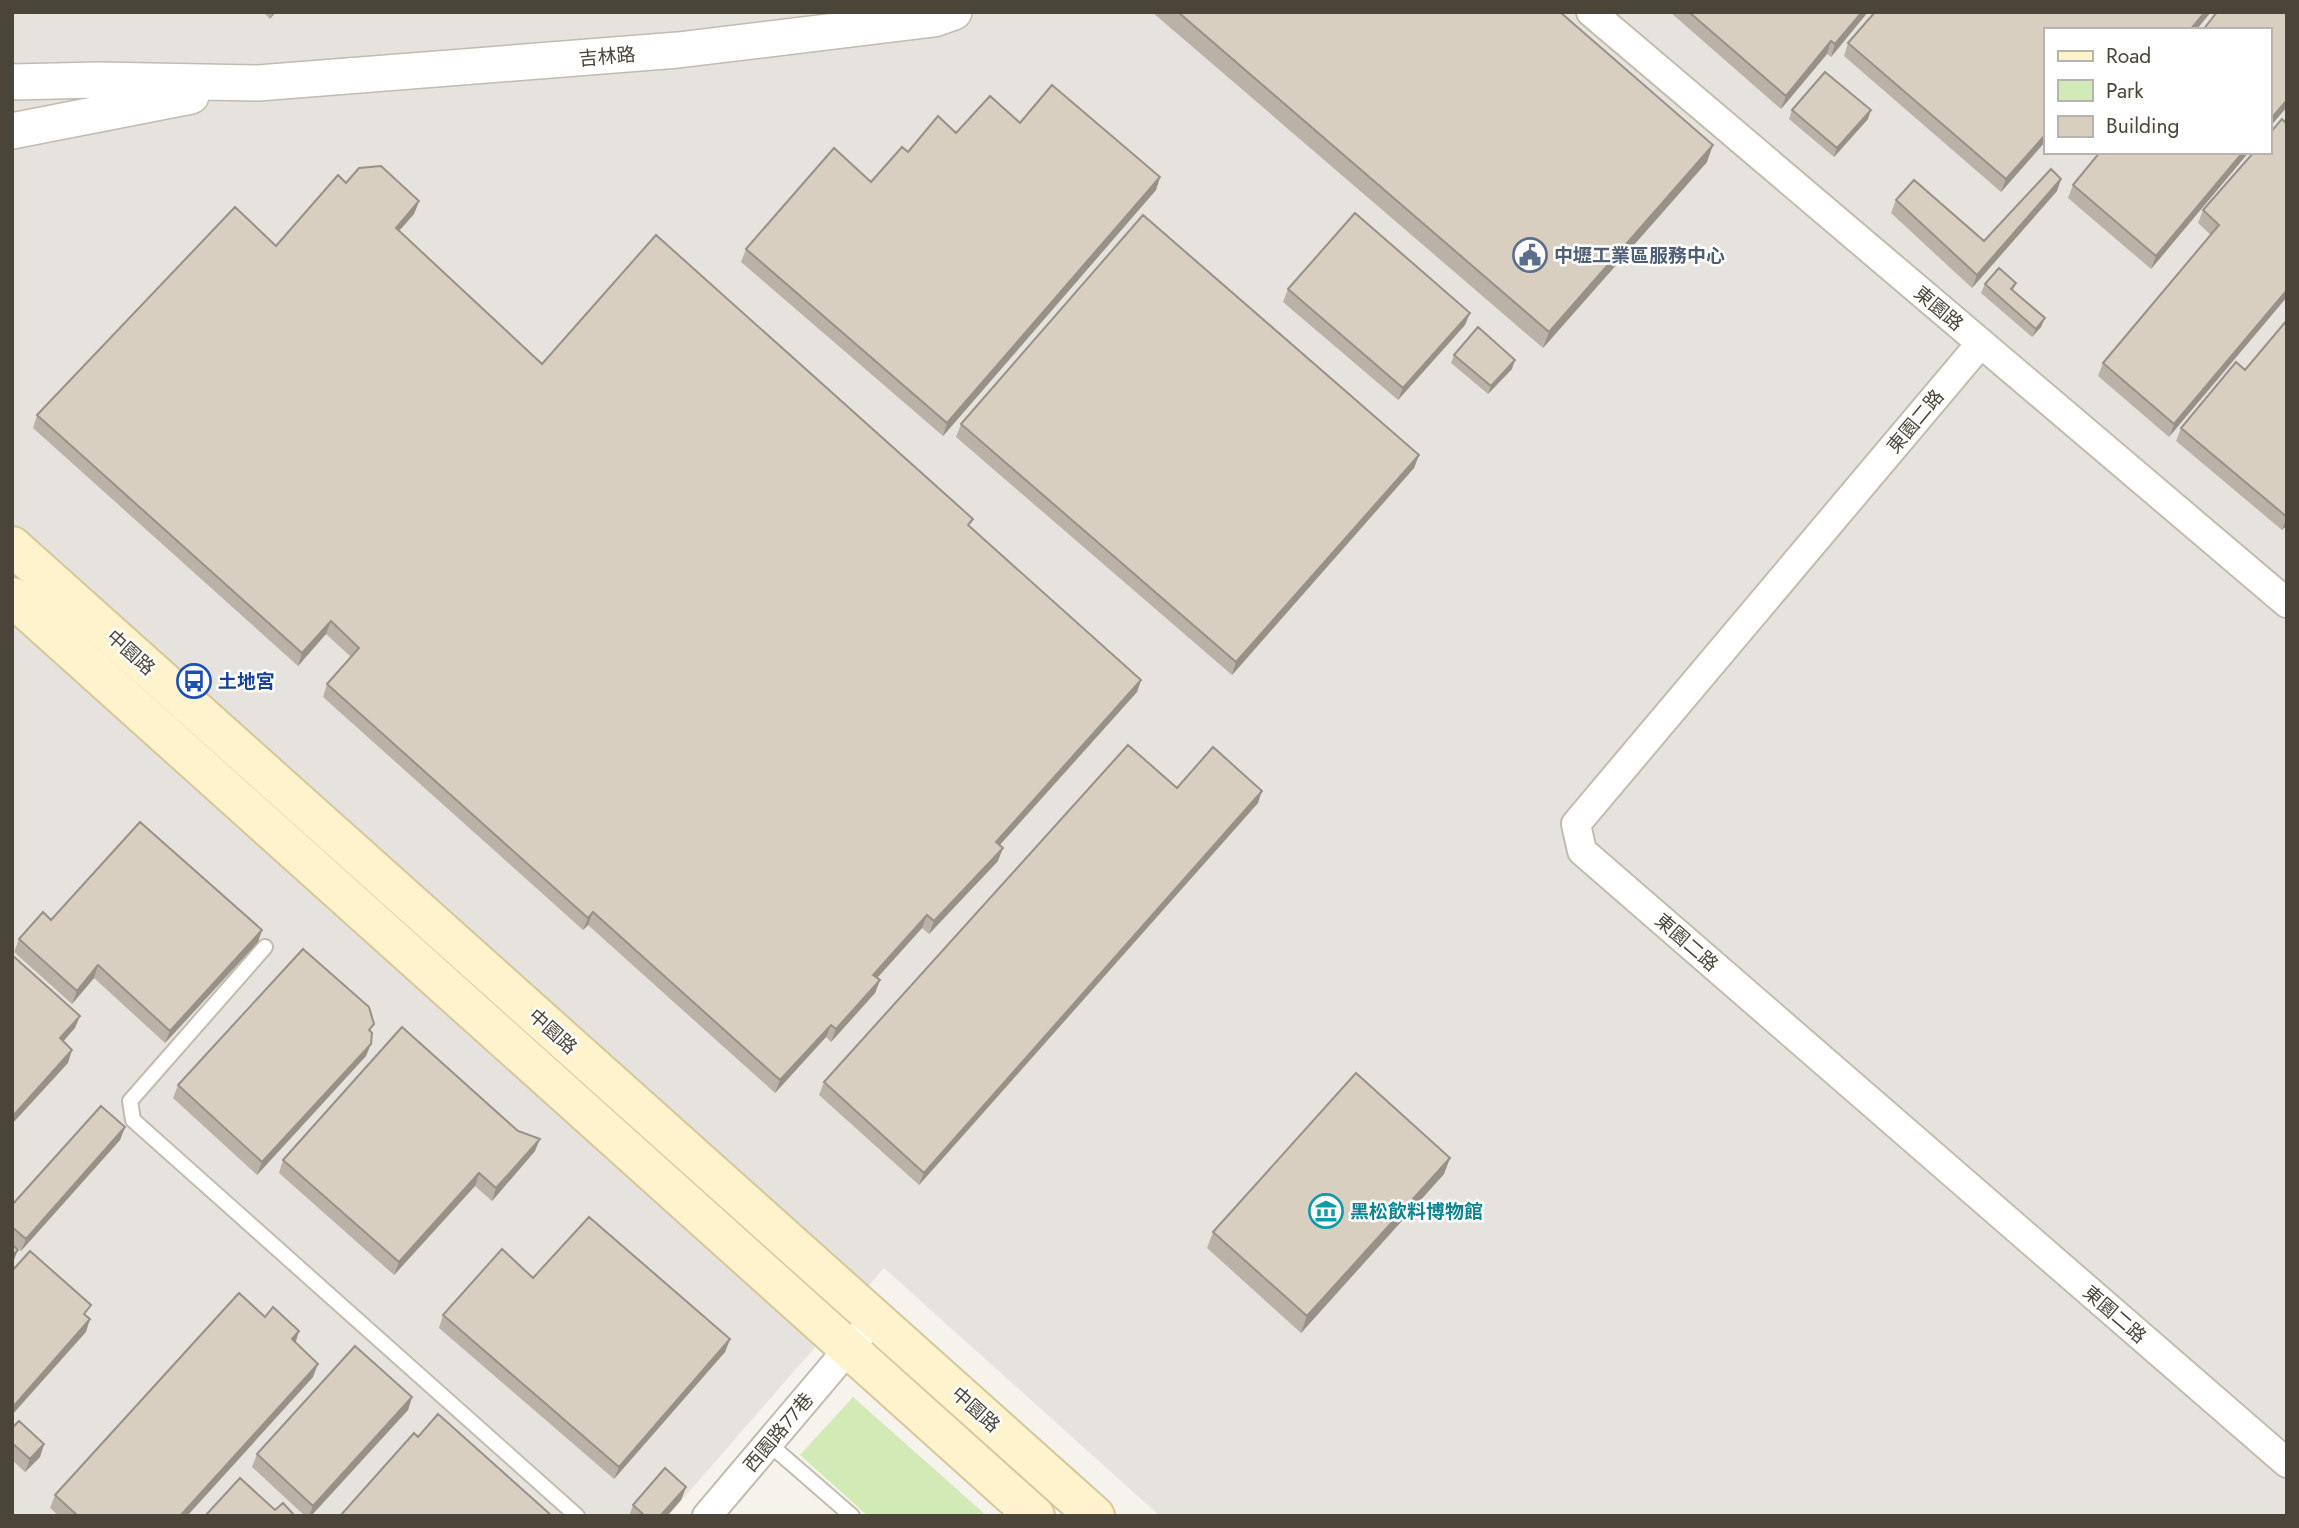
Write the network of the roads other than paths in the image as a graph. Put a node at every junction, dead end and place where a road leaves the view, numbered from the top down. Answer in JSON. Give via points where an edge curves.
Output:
{"nodes":[{"id":1,"x":954,"y":12,"type":"edge"},
{"id":2,"x":1591,"y":12,"type":"edge"},
{"id":3,"x":12,"y":82,"type":"edge"},
{"id":4,"x":258,"y":83,"type":"junction"},
{"id":5,"x":12,"y":131,"type":"edge"},
{"id":6,"x":1981,"y":343,"type":"junction"},
{"id":7,"x":12,"y":546,"type":"edge"},
{"id":8,"x":12,"y":597,"type":"edge"},
{"id":9,"x":2287,"y":603,"type":"edge"},
{"id":10,"x":265,"y":947,"type":"dead end"},
{"id":11,"x":874,"y":1318,"type":"junction"},
{"id":12,"x":849,"y":1348,"type":"junction"},
{"id":13,"x":768,"y":1443,"type":"junction"},
{"id":14,"x":2287,"y":1463,"type":"edge"},
{"id":15,"x":577,"y":1516,"type":"edge"},
{"id":16,"x":707,"y":1516,"type":"edge"},
{"id":17,"x":852,"y":1516,"type":"edge"},
{"id":18,"x":1035,"y":1516,"type":"edge"},
{"id":19,"x":1095,"y":1516,"type":"edge"}],
"edges":[{"from":1,"to":4,"type":"street","name":"吉林路","via":[[934,19],[678,50]]},
{"from":2,"to":6,"type":"street","name":"東園路"},
{"from":3,"to":4,"type":"street","name":"吉林路"},
{"from":4,"to":5,"type":"street","name":"吉林路"},
{"from":6,"to":9,"type":"street","name":"東園路"},
{"from":6,"to":14,"type":"street","name":"東園二路","via":[[1576,824],[1583,851]]},
{"from":7,"to":11,"type":"main road","name":"中園路"},
{"from":8,"to":12,"type":"main road","name":"中園路"},
{"from":10,"to":15,"type":"lane","via":[[130,1101],[133,1120]]},
{"from":11,"to":12,"type":"street","name":"西園路77巷"},
{"from":11,"to":19,"type":"main road","name":"中園路"},
{"from":12,"to":13,"type":"street","name":"西園路77巷"},
{"from":12,"to":18,"type":"main road","name":"中園路"},
{"from":13,"to":16,"type":"street","name":"西園路77巷"},
{"from":13,"to":17,"type":"lane"}]}
